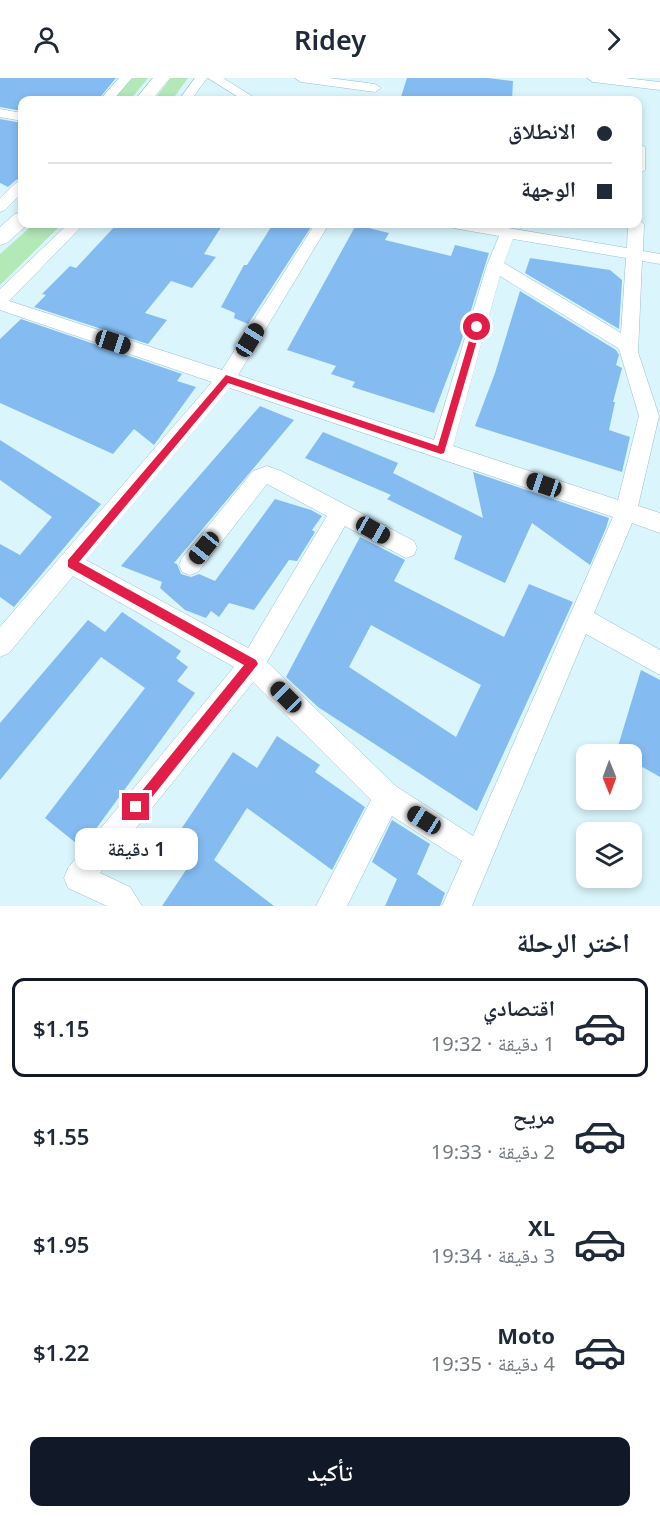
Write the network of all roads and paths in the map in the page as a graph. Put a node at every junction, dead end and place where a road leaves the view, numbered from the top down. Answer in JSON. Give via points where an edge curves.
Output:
{"nodes":[{"id":1,"x":126,"y":78,"type":"edge"},
{"id":2,"x":162,"y":78,"type":"edge"},
{"id":3,"x":201,"y":78,"type":"edge"},
{"id":4,"x":214,"y":78,"type":"edge"},
{"id":5,"x":301,"y":78,"type":"edge"},
{"id":6,"x":593,"y":78,"type":"edge"},
{"id":7,"x":637,"y":80,"type":"edge"},
{"id":8,"x":660,"y":86,"type":"edge"},
{"id":9,"x":374,"y":89,"type":"edge"},
{"id":10,"x":110,"y":96,"type":"edge"},
{"id":11,"x":146,"y":96,"type":"edge"},
{"id":12,"x":188,"y":96,"type":"edge"},
{"id":13,"x":244,"y":96,"type":"edge"},
{"id":14,"x":635,"y":96,"type":"edge"},
{"id":15,"x":0,"y":112,"type":"edge"},
{"id":16,"x":18,"y":116,"type":"edge"},
{"id":17,"x":18,"y":189,"type":"edge"},
{"id":18,"x":0,"y":207,"type":"edge"},
{"id":19,"x":18,"y":222,"type":"edge"},
{"id":20,"x":73,"y":228,"type":"edge"},
{"id":21,"x":320,"y":228,"type":"edge"},
{"id":22,"x":484,"y":228,"type":"edge"},
{"id":23,"x":636,"y":228,"type":"edge"},
{"id":24,"x":508,"y":232,"type":"junction"},
{"id":25,"x":0,"y":238,"type":"edge"},
{"id":26,"x":635,"y":255,"type":"junction"},
{"id":27,"x":660,"y":259,"type":"edge"},
{"id":28,"x":495,"y":265,"type":"junction"},
{"id":29,"x":0,"y":299,"type":"edge"},
{"id":30,"x":0,"y":304,"type":"edge"},
{"id":31,"x":629,"y":352,"type":"junction"},
{"id":32,"x":226,"y":379,"type":"junction"},
{"id":33,"x":441,"y":451,"type":"junction"},
{"id":34,"x":341,"y":512,"type":"junction"},
{"id":35,"x":626,"y":512,"type":"junction"},
{"id":36,"x":660,"y":523,"type":"edge"},
{"id":37,"x":406,"y":548,"type":"dead end"},
{"id":38,"x":71,"y":563,"type":"junction"},
{"id":39,"x":190,"y":565,"type":"dead end"},
{"id":40,"x":580,"y":618,"type":"junction"},
{"id":41,"x":0,"y":645,"type":"edge"},
{"id":42,"x":660,"y":663,"type":"edge"},
{"id":43,"x":252,"y":664,"type":"junction"},
{"id":44,"x":387,"y":797,"type":"junction"},
{"id":45,"x":479,"y":856,"type":"junction"},
{"id":46,"x":127,"y":906,"type":"edge"},
{"id":47,"x":331,"y":906,"type":"edge"},
{"id":48,"x":457,"y":906,"type":"edge"}],
"edges":[{"from":1,"to":10,"type":"street"},
{"from":2,"to":11,"type":"street"},
{"from":3,"to":12,"type":"street"},
{"from":4,"to":13,"type":"street"},
{"from":5,"to":9,"type":"street"},
{"from":6,"to":7,"type":"street"},
{"from":7,"to":8,"type":"street"},
{"from":7,"to":14,"type":"street"},
{"from":15,"to":16,"type":"street"},
{"from":17,"to":18,"type":"street"},
{"from":19,"to":25,"type":"street"},
{"from":20,"to":29,"type":"street"},
{"from":21,"to":32,"type":"street"},
{"from":22,"to":24,"type":"street"},
{"from":23,"to":26,"type":"street"},
{"from":24,"to":26,"type":"street"},
{"from":24,"to":28,"type":"street"},
{"from":26,"to":27,"type":"street"},
{"from":26,"to":31,"type":"street"},
{"from":28,"to":31,"type":"street","via":[[624,343]]},
{"from":28,"to":33,"type":"street"},
{"from":30,"to":32,"type":"street"},
{"from":31,"to":35,"type":"street","via":[[649,416]]},
{"from":32,"to":33,"type":"street"},
{"from":32,"to":38,"type":"street"},
{"from":33,"to":35,"type":"street"},
{"from":34,"to":37,"type":"street"},
{"from":34,"to":39,"type":"street","via":[[264,475]]},
{"from":34,"to":43,"type":"street"},
{"from":35,"to":36,"type":"street"},
{"from":35,"to":40,"type":"street"},
{"from":38,"to":41,"type":"street"},
{"from":38,"to":43,"type":"street"},
{"from":40,"to":42,"type":"street"},
{"from":40,"to":45,"type":"street"},
{"from":43,"to":44,"type":"street"},
{"from":43,"to":46,"type":"street","via":[[78,879],[120,897]]},
{"from":44,"to":45,"type":"street"},
{"from":44,"to":47,"type":"street"},
{"from":45,"to":48,"type":"street"}]}
